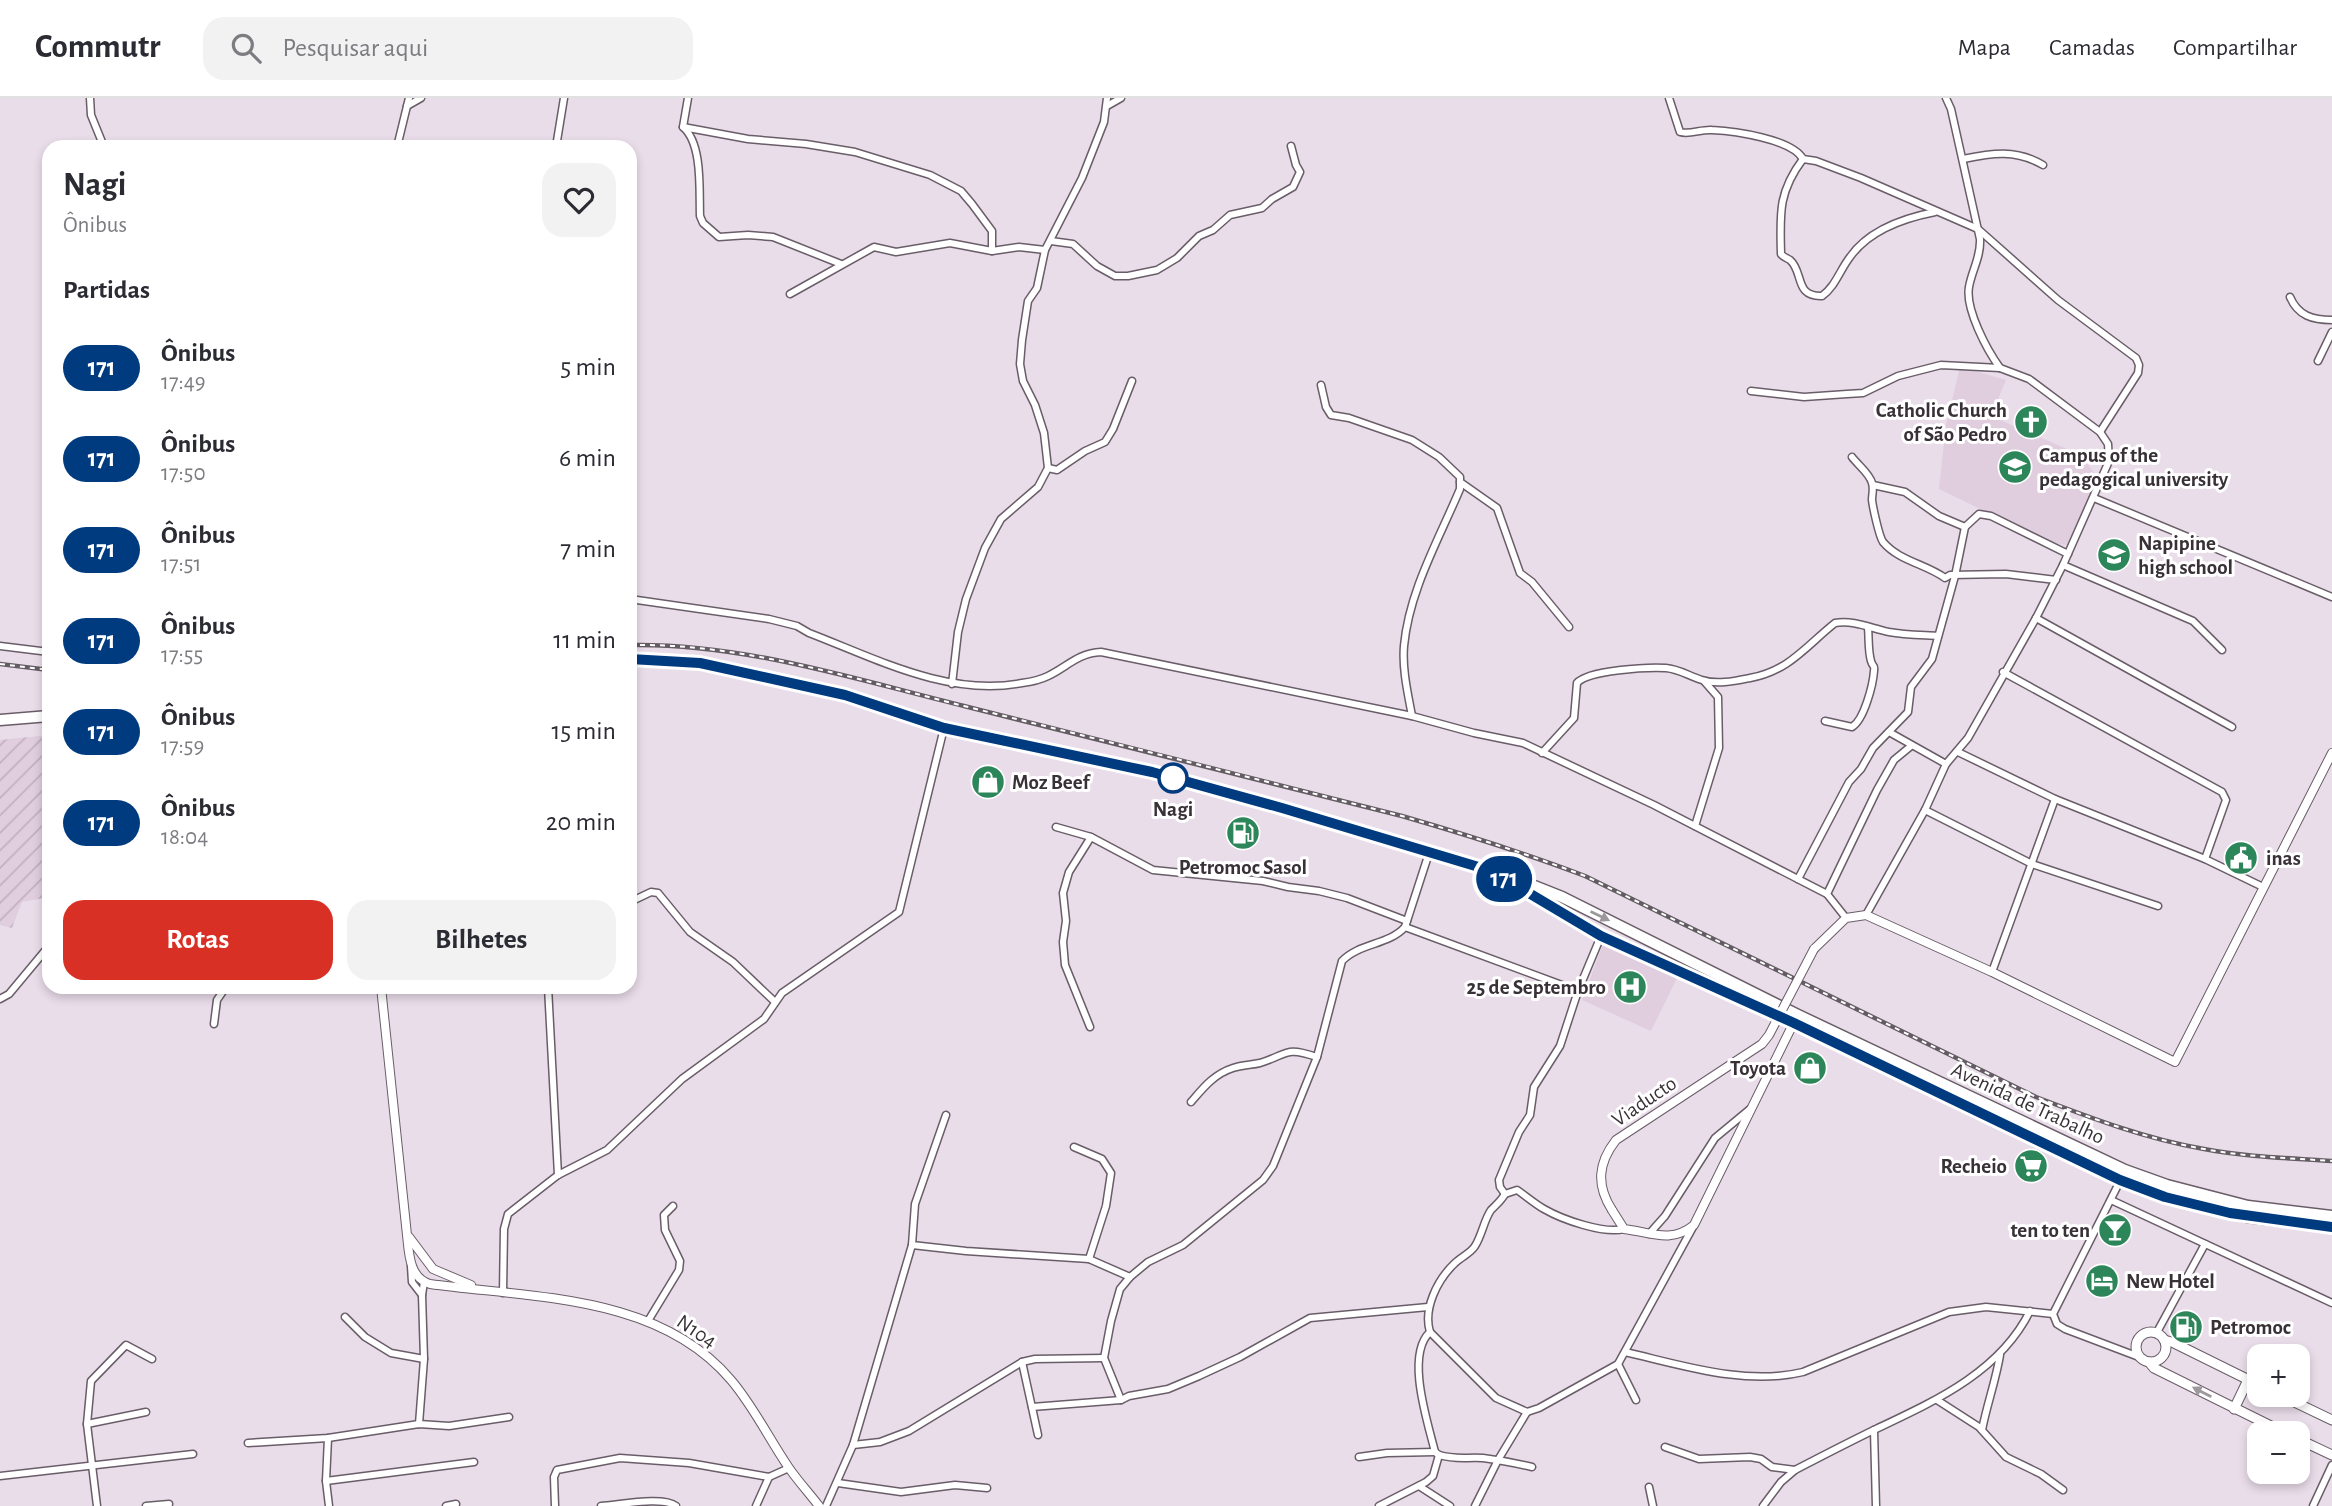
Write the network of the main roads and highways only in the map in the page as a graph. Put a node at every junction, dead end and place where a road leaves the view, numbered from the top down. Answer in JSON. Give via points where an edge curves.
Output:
{"nodes":[{"id":1,"x":637,"y":659,"type":"edge"},
{"id":2,"x":42,"y":717,"type":"edge"},
{"id":3,"x":0,"y":720,"type":"edge"},
{"id":4,"x":1492,"y":871,"type":"junction"},
{"id":5,"x":1796,"y":1019,"type":"junction"},
{"id":6,"x":2247,"y":1212,"type":"junction"},
{"id":7,"x":2332,"y":1216,"type":"edge"},
{"id":8,"x":2332,"y":1227,"type":"edge"},
{"id":9,"x":2160,"y":1337,"type":"junction"},
{"id":10,"x":2149,"y":1362,"type":"junction"},
{"id":11,"x":2247,"y":1380,"type":"edge"},
{"id":12,"x":2247,"y":1382,"type":"edge"},
{"id":13,"x":2306,"y":1407,"type":"edge"},
{"id":14,"x":2234,"y":1409,"type":"junction"},
{"id":15,"x":2332,"y":1419,"type":"edge"},
{"id":16,"x":2260,"y":1421,"type":"edge"},
{"id":17,"x":2310,"y":1445,"type":"edge"},
{"id":18,"x":2332,"y":1455,"type":"edge"}],
"edges":[{"from":1,"to":4,"type":"highway","name":"Avenida de Trabalho","via":[[700,663],[845,695],[944,728],[1152,772]]},
{"from":2,"to":3,"type":"highway"},
{"from":4,"to":5,"type":"highway","name":"Avenida de Trabalho","one_way":true,"via":[[1562,897]]},
{"from":4,"to":5,"type":"highway","name":"Avenida de Trabalho","via":[[1601,936]]},
{"from":5,"to":6,"type":"highway","name":"Avenida de Trabalho","via":[[2123,1175]]},
{"from":6,"to":7,"type":"highway","name":"Avenida de Trabalho"},
{"from":6,"to":8,"type":"highway","name":"Avenida de Trabalho"},
{"from":9,"to":10,"type":"main road","via":[[2166,1347],[2163,1356]]},
{"from":9,"to":10,"type":"main road","via":[[2146,1333],[2138,1339],[2139,1357]]},
{"from":9,"to":11,"type":"main road"},
{"from":14,"to":10,"type":"main road","one_way":true},
{"from":12,"to":14,"type":"main road"},
{"from":13,"to":15,"type":"main road"},
{"from":14,"to":16,"type":"main road"},
{"from":17,"to":18,"type":"main road"}]}
